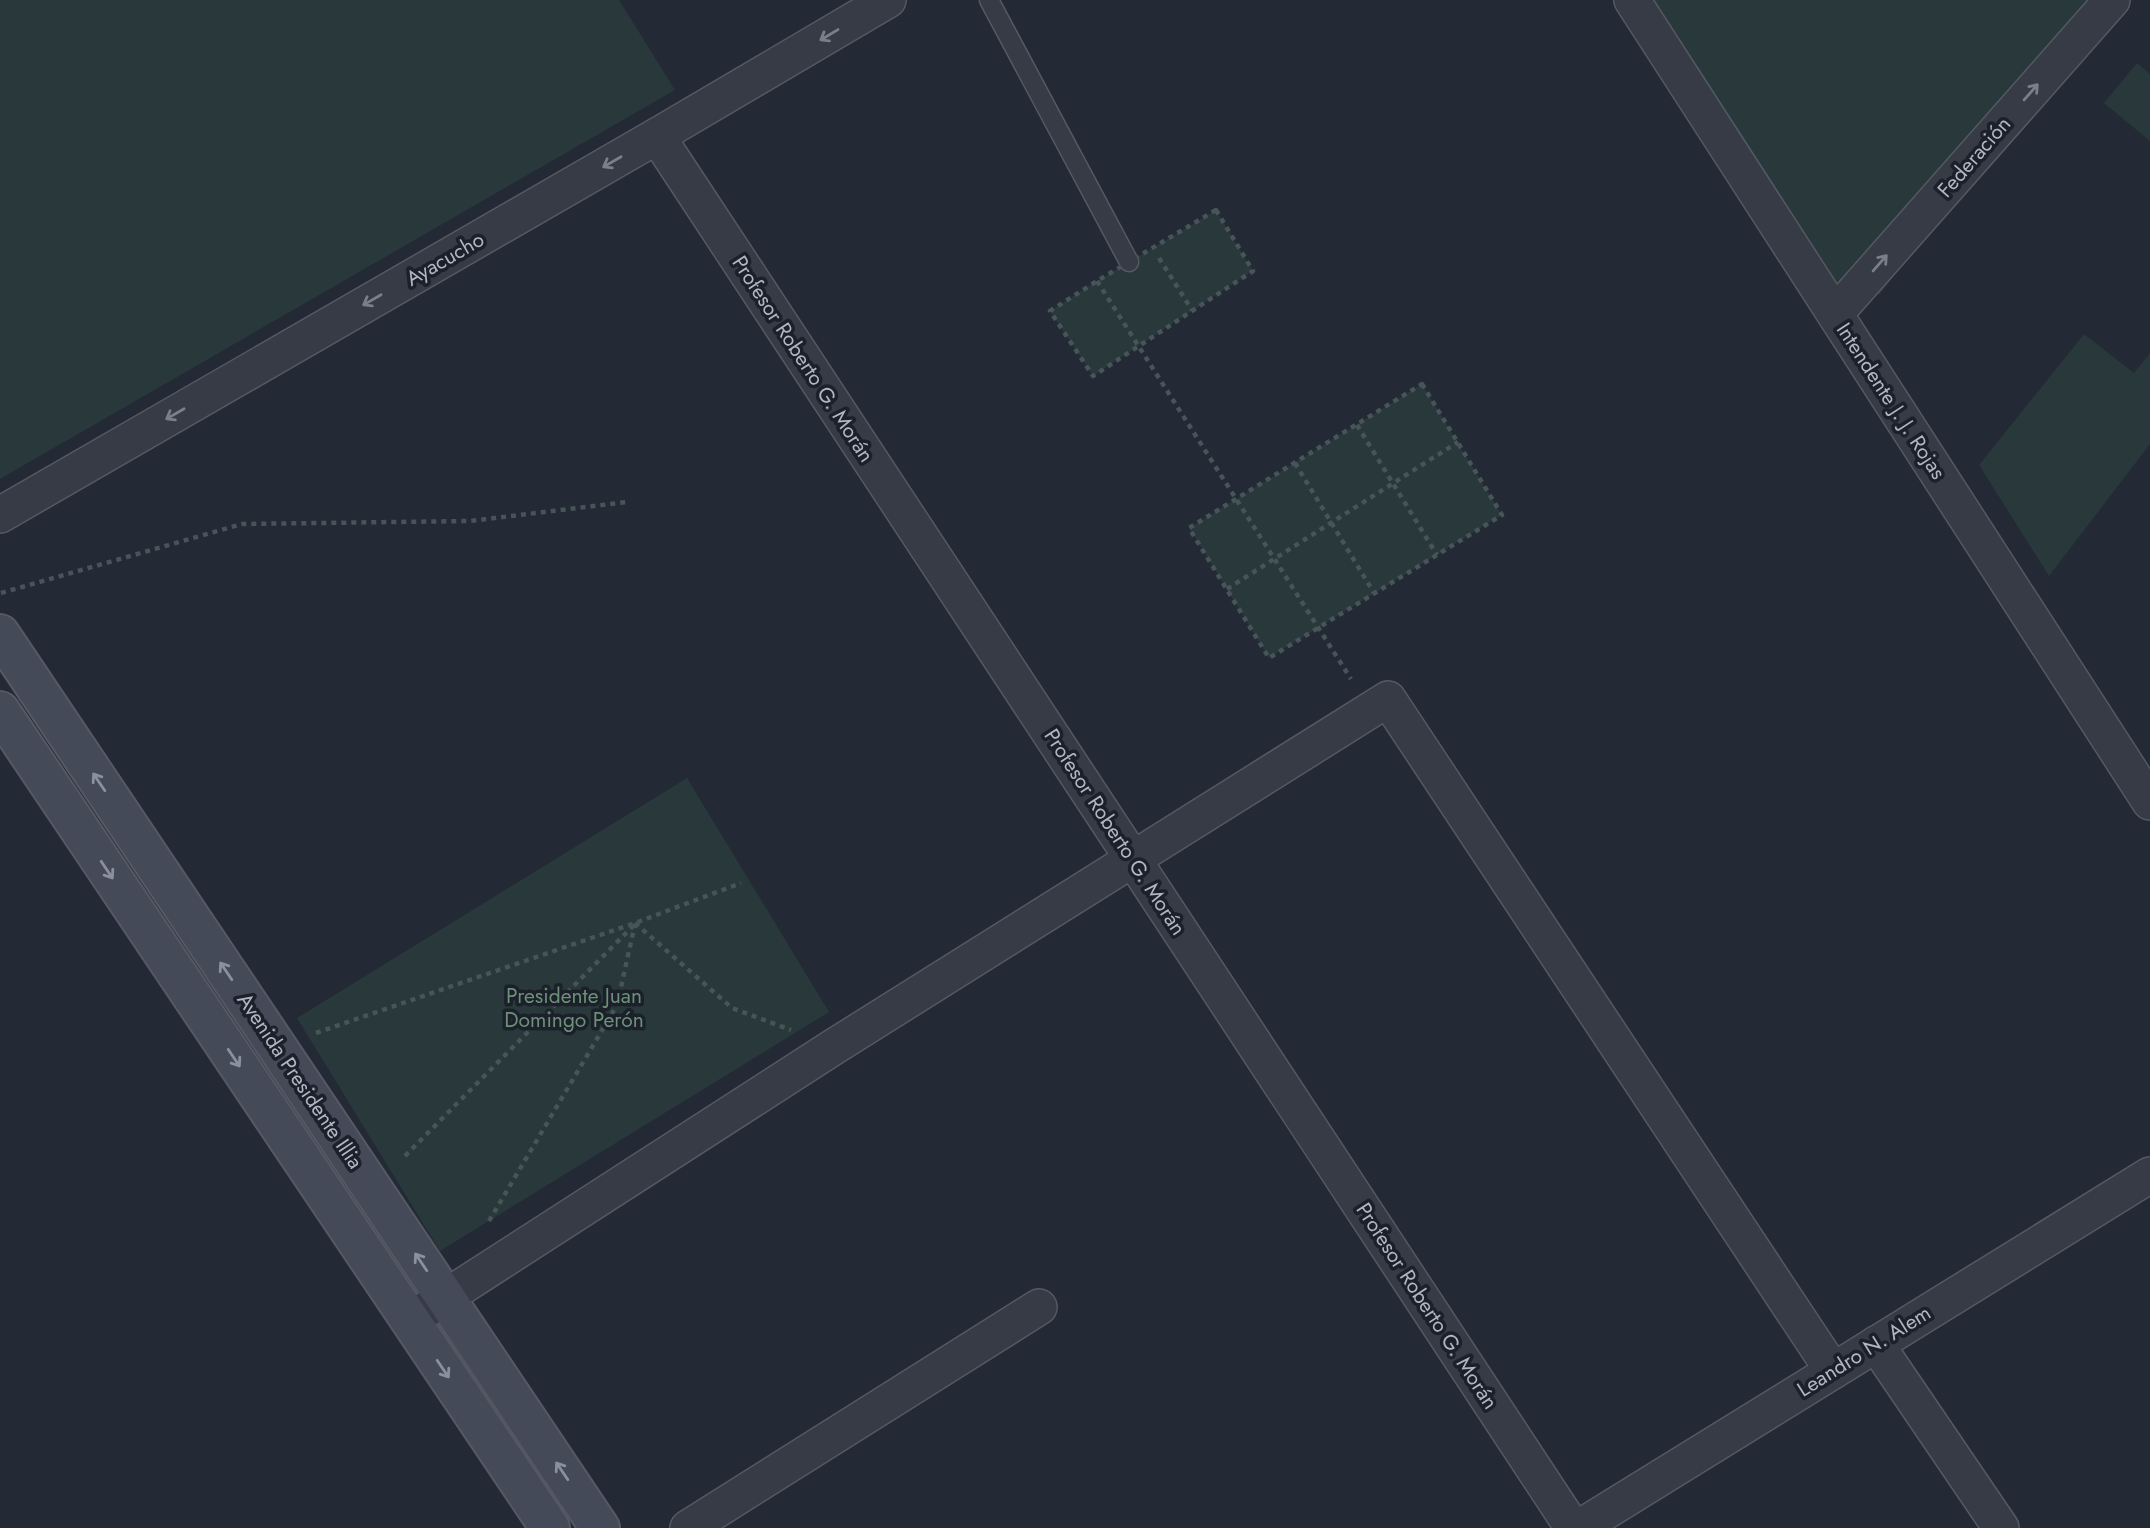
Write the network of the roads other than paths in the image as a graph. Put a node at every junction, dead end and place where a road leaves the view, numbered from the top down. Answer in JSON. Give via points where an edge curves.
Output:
{"nodes":[{"id":1,"x":888,"y":0,"type":"edge"},
{"id":2,"x":989,"y":0,"type":"edge"},
{"id":3,"x":1632,"y":0,"type":"edge"},
{"id":4,"x":2112,"y":0,"type":"edge"},
{"id":5,"x":657,"y":136,"type":"junction"},
{"id":6,"x":1129,"y":262,"type":"dead end"},
{"id":7,"x":1835,"y":314,"type":"junction"},
{"id":8,"x":0,"y":515,"type":"edge"},
{"id":9,"x":0,"y":634,"type":"edge"},
{"id":10,"x":0,"y":712,"type":"edge"},
{"id":11,"x":2150,"y":802,"type":"edge"},
{"id":12,"x":1132,"y":858,"type":"junction"},
{"id":13,"x":2150,"y":1175,"type":"edge"},
{"id":14,"x":445,"y":1297,"type":"junction"},
{"id":15,"x":1039,"y":1307,"type":"dead end"},
{"id":16,"x":410,"y":1320,"type":"junction"},
{"id":17,"x":1876,"y":1344,"type":"junction"},
{"id":18,"x":1833,"y":1371,"type":"junction"},
{"id":19,"x":550,"y":1528,"type":"edge"},
{"id":20,"x":600,"y":1528,"type":"edge"},
{"id":21,"x":688,"y":1528,"type":"edge"},
{"id":22,"x":1573,"y":1528,"type":"edge"},
{"id":23,"x":1579,"y":1528,"type":"edge"},
{"id":24,"x":2001,"y":1528,"type":"edge"}],
"edges":[{"from":1,"to":5,"type":"street","name":"Ayacucho","one_way":true},
{"from":2,"to":6,"type":"lane"},
{"from":3,"to":7,"type":"street","name":"Intendente J. J. Rojas"},
{"from":7,"to":4,"type":"street","name":"Federación","one_way":true},
{"from":5,"to":8,"type":"street","name":"Ayacucho","one_way":true},
{"from":5,"to":12,"type":"street","name":"Profesor Roberto G. Morán"},
{"from":7,"to":11,"type":"street","name":"Intendente J. J. Rojas"},
{"from":14,"to":9,"type":"main road","name":"Avenida Presidente Illia","one_way":true},
{"from":10,"to":16,"type":"main road","name":"Avenida Presidente Illia","one_way":true},
{"from":12,"to":14,"type":"street"},
{"from":12,"to":18,"type":"street","via":[[1388,699]]},
{"from":12,"to":22,"type":"street","name":"Profesor Roberto G. Morán"},
{"from":13,"to":17,"type":"street","name":"Leandro N. Alem"},
{"from":14,"to":16,"type":"street"},
{"from":20,"to":14,"type":"main road","name":"Avenida Presidente Illia","one_way":true},
{"from":15,"to":21,"type":"street"},
{"from":16,"to":19,"type":"main road","name":"Avenida Presidente Illia","one_way":true},
{"from":17,"to":18,"type":"street","name":"Leandro N. Alem"},
{"from":17,"to":24,"type":"street"},
{"from":18,"to":23,"type":"street","name":"Leandro N. Alem"}]}
